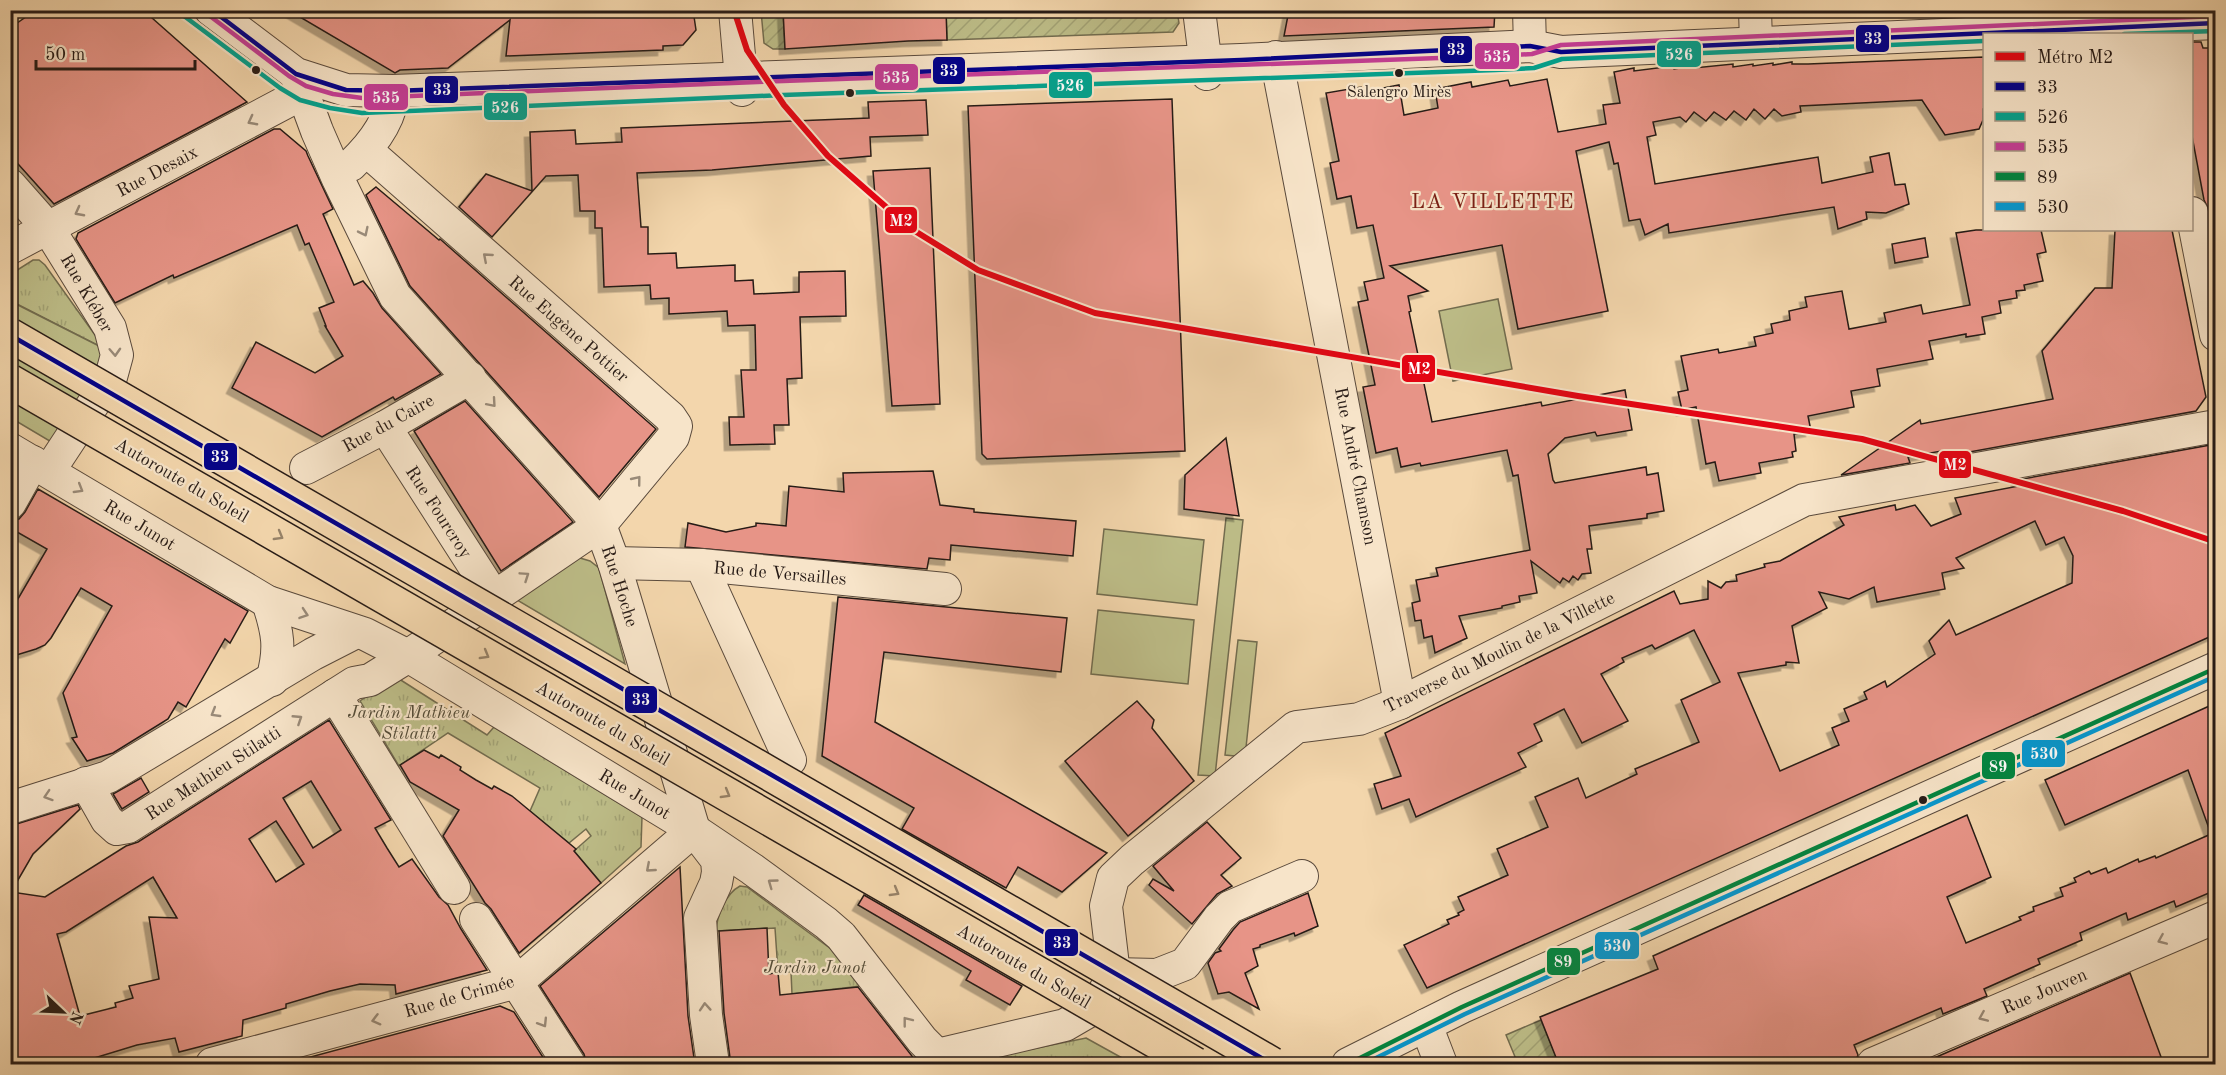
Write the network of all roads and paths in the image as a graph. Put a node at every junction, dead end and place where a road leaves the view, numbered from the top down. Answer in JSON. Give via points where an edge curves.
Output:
{"nodes":[{"id":1,"x":211,"y":10,"type":"edge"},
{"id":2,"x":735,"y":10,"type":"edge"},
{"id":3,"x":1199,"y":10,"type":"edge"},
{"id":4,"x":1530,"y":10,"type":"edge"},
{"id":5,"x":1755,"y":10,"type":"edge"},
{"id":6,"x":2044,"y":20,"type":"edge"},
{"id":7,"x":2216,"y":23,"type":"edge"},
{"id":8,"x":2155,"y":30,"type":"edge"},
{"id":9,"x":1756,"y":42,"type":"junction"},
{"id":10,"x":1530,"y":46,"type":"junction"},
{"id":11,"x":1286,"y":57,"type":"junction"},
{"id":12,"x":1206,"y":67,"type":"junction"},
{"id":13,"x":300,"y":83,"type":"junction"},
{"id":14,"x":741,"y":84,"type":"junction"},
{"id":15,"x":393,"y":91,"type":"junction"},
{"id":16,"x":366,"y":150,"type":"junction"},
{"id":17,"x":338,"y":179,"type":"junction"},
{"id":18,"x":10,"y":185,"type":"edge"},
{"id":19,"x":2193,"y":218,"type":"edge"},
{"id":20,"x":48,"y":228,"type":"junction"},
{"id":21,"x":10,"y":248,"type":"edge"},
{"id":22,"x":10,"y":335,"type":"edge"},
{"id":23,"x":2216,"y":335,"type":"edge"},
{"id":24,"x":470,"y":378,"type":"junction"},
{"id":25,"x":10,"y":381,"type":"edge"},
{"id":26,"x":2216,"y":426,"type":"edge"},
{"id":27,"x":385,"y":427,"type":"junction"},
{"id":28,"x":31,"y":461,"type":"edge"},
{"id":29,"x":306,"y":468,"type":"dead end"},
{"id":30,"x":10,"y":503,"type":"edge"},
{"id":31,"x":600,"y":525,"type":"junction"},
{"id":32,"x":614,"y":563,"type":"junction"},
{"id":33,"x":701,"y":566,"type":"junction"},
{"id":34,"x":945,"y":589,"type":"dead end"},
{"id":35,"x":494,"y":597,"type":"junction"},
{"id":36,"x":268,"y":602,"type":"junction"},
{"id":37,"x":349,"y":636,"type":"junction"},
{"id":38,"x":408,"y":656,"type":"junction"},
{"id":39,"x":2216,"y":668,"type":"edge"},
{"id":40,"x":272,"y":680,"type":"junction"},
{"id":41,"x":345,"y":689,"type":"junction"},
{"id":42,"x":1400,"y":703,"type":"junction"},
{"id":43,"x":790,"y":760,"type":"dead end"},
{"id":44,"x":86,"y":783,"type":"junction"},
{"id":45,"x":10,"y":808,"type":"edge"},
{"id":46,"x":694,"y":830,"type":"junction"},
{"id":47,"x":1302,"y":876,"type":"dead end"},
{"id":48,"x":454,"y":888,"type":"dead end"},
{"id":49,"x":2216,"y":917,"type":"edge"},
{"id":50,"x":476,"y":919,"type":"dead end"},
{"id":51,"x":1114,"y":974,"type":"junction"},
{"id":52,"x":517,"y":982,"type":"junction"},
{"id":53,"x":1426,"y":1025,"type":"junction"},
{"id":54,"x":941,"y":1060,"type":"edge"},
{"id":55,"x":212,"y":1065,"type":"edge"},
{"id":56,"x":569,"y":1065,"type":"edge"},
{"id":57,"x":713,"y":1065,"type":"edge"},
{"id":58,"x":1195,"y":1065,"type":"edge"},
{"id":59,"x":1272,"y":1065,"type":"edge"},
{"id":60,"x":1348,"y":1065,"type":"edge"},
{"id":61,"x":1441,"y":1065,"type":"edge"},
{"id":62,"x":1874,"y":1065,"type":"edge"}],
"edges":[{"from":1,"to":13,"type":"street"},
{"from":2,"to":14,"type":"street"},
{"from":3,"to":12,"type":"street"},
{"from":4,"to":10,"type":"street"},
{"from":5,"to":9,"type":"street"},
{"from":6,"to":8,"type":"street"},
{"from":6,"to":9,"type":"street"},
{"from":7,"to":8,"type":"street"},
{"from":9,"to":10,"type":"street","via":[[1561,52]]},
{"from":10,"to":11,"type":"street"},
{"from":11,"to":12,"type":"street"},
{"from":11,"to":42,"type":"street","name":"Rue André Chamson","via":[[1311,161],[1304,193]]},
{"from":12,"to":14,"type":"street"},
{"from":13,"to":15,"type":"street","via":[[346,90]]},
{"from":13,"to":17,"type":"street","name":"Rue Hoche"},
{"from":13,"to":20,"type":"street","name":"Rue Desaix","one_way":true},
{"from":14,"to":15,"type":"street"},
{"from":15,"to":16,"type":"street","via":[[393,105]]},
{"from":16,"to":17,"type":"street"},
{"from":31,"to":16,"type":"street","name":"Rue Eugène Pottier","one_way":true,"via":[[673,437],[676,426]]},
{"from":17,"to":24,"type":"street","name":"Rue Hoche","one_way":true,"via":[[395,296]]},
{"from":18,"to":20,"type":"street","name":"Rue Kléber"},
{"from":19,"to":23,"type":"street"},
{"from":20,"to":21,"type":"street","name":"Rue Desaix"},
{"from":20,"to":28,"type":"street","name":"Rue Kléber","one_way":true,"via":[[110,328],[117,355],[111,377]]},
{"from":22,"to":59,"type":"highway","bridge":true},
{"from":24,"to":27,"type":"street","name":"Rue du Caire"},
{"from":24,"to":31,"type":"street","name":"Rue Hoche","one_way":true},
{"from":25,"to":58,"type":"highway","name":"Autoroute du Soleil","one_way":true,"bridge":true},
{"from":26,"to":42,"type":"street","name":"Traverse du Moulin de la Villette","via":[[1804,500]]},
{"from":27,"to":29,"type":"street","name":"Rue du Caire"},
{"from":27,"to":35,"type":"street","name":"Rue Fourcroy"},
{"from":28,"to":30,"type":"street","name":"Rue Kléber"},
{"from":28,"to":36,"type":"street","name":"Rue Junot","one_way":true},
{"from":31,"to":32,"type":"street","name":"Rue Hoche"},
{"from":35,"to":31,"type":"street","name":"Rue Mathieu Stilatti","one_way":true},
{"from":32,"to":33,"type":"street","name":"Rue de Versailles"},
{"from":32,"to":46,"type":"street","name":"Rue Hoche"},
{"from":33,"to":34,"type":"street","name":"Rue de Versailles"},
{"from":33,"to":43,"type":"street"},
{"from":35,"to":38,"type":"street","name":"Rue Mathieu Stilatti"},
{"from":36,"to":37,"type":"street","name":"Rue Junot","one_way":true},
{"from":36,"to":40,"type":"street","via":[[278,646]]},
{"from":37,"to":38,"type":"street","name":"Rue Junot","via":[[365,634]]},
{"from":37,"to":40,"type":"street"},
{"from":37,"to":41,"type":"street","via":[[357,668]]},
{"from":38,"to":41,"type":"street","name":"Rue Mathieu Stilatti","via":[[370,680]]},
{"from":38,"to":46,"type":"street","name":"Rue Junot"},
{"from":39,"to":53,"type":"street"},
{"from":40,"to":44,"type":"street","one_way":true,"via":[[108,777]]},
{"from":44,"to":41,"type":"street","name":"Rue Mathieu Stilatti","one_way":true,"via":[[107,820],[117,829],[128,827]]},
{"from":41,"to":48,"type":"street"},
{"from":42,"to":51,"type":"street","name":"Traverse du Moulin de la Villette","via":[[1359,718],[1296,727],[1113,878],[1106,906]]},
{"from":44,"to":45,"type":"street","one_way":true},
{"from":46,"to":52,"type":"street","name":"Rue de Crimée","one_way":true},
{"from":54,"to":46,"type":"street","name":"Rue Junot","one_way":true,"via":[[826,922]]},
{"from":57,"to":46,"type":"street","name":"Rue Hoche","one_way":true,"via":[[700,918],[718,872],[717,860]]},
{"from":47,"to":51,"type":"street","via":[[1230,907],[1185,964],[1157,975]]},
{"from":49,"to":62,"type":"street","name":"Rue Jouven","one_way":true},
{"from":50,"to":52,"type":"street"},
{"from":51,"to":54,"type":"street","via":[[1096,1007],[1065,1024]]},
{"from":52,"to":55,"type":"street","name":"Rue de Crimée","one_way":true},
{"from":52,"to":56,"type":"street","one_way":true},
{"from":53,"to":60,"type":"street"},
{"from":53,"to":61,"type":"street"}]}
